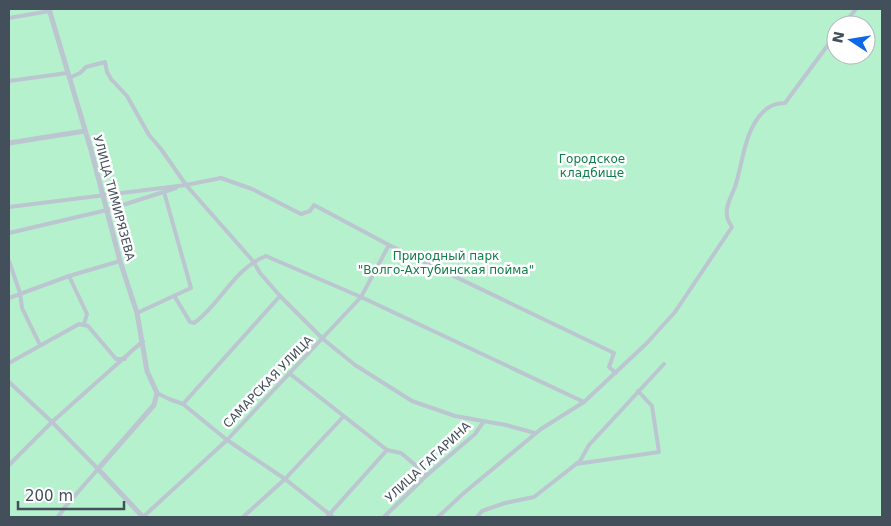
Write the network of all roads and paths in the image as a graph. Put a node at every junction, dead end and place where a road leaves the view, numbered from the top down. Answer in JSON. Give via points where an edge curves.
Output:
{"nodes":[{"id":1,"x":49,"y":10,"type":"edge"},
{"id":2,"x":9,"y":18,"type":"edge"},
{"id":3,"x":826,"y":47,"type":"edge"},
{"id":4,"x":68,"y":75,"type":"junction"},
{"id":5,"x":9,"y":80,"type":"edge"},
{"id":6,"x":85,"y":132,"type":"junction"},
{"id":7,"x":9,"y":143,"type":"edge"},
{"id":8,"x":186,"y":185,"type":"junction"},
{"id":9,"x":164,"y":192,"type":"junction"},
{"id":10,"x":103,"y":196,"type":"junction"},
{"id":11,"x":9,"y":207,"type":"edge"},
{"id":12,"x":106,"y":210,"type":"junction"},
{"id":13,"x":9,"y":233,"type":"edge"},
{"id":14,"x":389,"y":245,"type":"junction"},
{"id":15,"x":9,"y":261,"type":"edge"},
{"id":16,"x":120,"y":261,"type":"junction"},
{"id":17,"x":253,"y":261,"type":"junction"},
{"id":18,"x":69,"y":276,"type":"junction"},
{"id":19,"x":20,"y":294,"type":"junction"},
{"id":20,"x":280,"y":296,"type":"junction"},
{"id":21,"x":175,"y":297,"type":"junction"},
{"id":22,"x":362,"y":297,"type":"junction"},
{"id":23,"x":9,"y":298,"type":"edge"},
{"id":24,"x":137,"y":313,"type":"junction"},
{"id":25,"x":84,"y":324,"type":"junction"},
{"id":26,"x":322,"y":339,"type":"junction"},
{"id":27,"x":143,"y":341,"type":"junction"},
{"id":28,"x":40,"y":345,"type":"junction"},
{"id":29,"x":125,"y":359,"type":"junction"},
{"id":30,"x":9,"y":363,"type":"edge"},
{"id":31,"x":664,"y":364,"type":"dead end"},
{"id":32,"x":289,"y":373,"type":"junction"},
{"id":33,"x":616,"y":373,"type":"junction"},
{"id":34,"x":9,"y":382,"type":"edge"},
{"id":35,"x":638,"y":391,"type":"junction"},
{"id":36,"x":157,"y":393,"type":"junction"},
{"id":37,"x":584,"y":402,"type":"junction"},
{"id":38,"x":183,"y":404,"type":"junction"},
{"id":39,"x":343,"y":417,"type":"junction"},
{"id":40,"x":484,"y":421,"type":"junction"},
{"id":41,"x":52,"y":422,"type":"junction"},
{"id":42,"x":535,"y":434,"type":"junction"},
{"id":43,"x":227,"y":440,"type":"junction"},
{"id":44,"x":387,"y":450,"type":"junction"},
{"id":45,"x":574,"y":464,"type":"junction"},
{"id":46,"x":9,"y":466,"type":"edge"},
{"id":47,"x":98,"y":469,"type":"junction"},
{"id":48,"x":427,"y":476,"type":"junction"},
{"id":49,"x":285,"y":479,"type":"junction"},
{"id":50,"x":330,"y":516,"type":"edge"},
{"id":51,"x":58,"y":517,"type":"edge"},
{"id":52,"x":143,"y":517,"type":"edge"},
{"id":53,"x":243,"y":517,"type":"edge"},
{"id":54,"x":384,"y":517,"type":"edge"},
{"id":55,"x":438,"y":517,"type":"edge"},
{"id":56,"x":477,"y":517,"type":"edge"}],
"edges":[{"from":1,"to":2,"type":"street"},
{"from":1,"to":4,"type":"street","name":"УЛИЦА ТИМИРЯЗЕВА"},
{"from":3,"to":33,"type":"street","via":[[784,104],[775,103],[755,124],[727,209],[727,220],[732,227],[675,312]]},
{"from":4,"to":5,"type":"street"},
{"from":4,"to":6,"type":"street","name":"УЛИЦА ТИМИРЯЗЕВА"},
{"from":4,"to":8,"type":"street","via":[[105,62],[111,79],[127,96],[149,135]]},
{"from":6,"to":7,"type":"street"},
{"from":6,"to":10,"type":"street","name":"УЛИЦА ТИМИРЯЗЕВА"},
{"from":8,"to":9,"type":"street"},
{"from":8,"to":10,"type":"street"},
{"from":8,"to":14,"type":"street","via":[[221,178],[252,189],[301,214],[310,212],[314,204]]},
{"from":8,"to":17,"type":"street"},
{"from":9,"to":12,"type":"street"},
{"from":9,"to":21,"type":"street","via":[[191,288]]},
{"from":10,"to":11,"type":"street"},
{"from":10,"to":12,"type":"street","name":"УЛИЦА ТИМИРЯЗЕВА"},
{"from":12,"to":13,"type":"street"},
{"from":12,"to":16,"type":"street","name":"УЛИЦА ТИМИРЯЗЕВА"},
{"from":14,"to":22,"type":"street","name":"САМАРСКАЯ УЛИЦА"},
{"from":14,"to":33,"type":"street","via":[[614,353],[609,367]]},
{"from":15,"to":19,"type":"street"},
{"from":16,"to":18,"type":"street"},
{"from":16,"to":24,"type":"street","name":"УЛИЦА ТИМИРЯЗЕВА"},
{"from":17,"to":20,"type":"street"},
{"from":17,"to":21,"type":"street","via":[[194,324]]},
{"from":17,"to":22,"type":"street","via":[[266,256]]},
{"from":18,"to":19,"type":"street"},
{"from":18,"to":25,"type":"street","via":[[87,314]]},
{"from":19,"to":23,"type":"street"},
{"from":19,"to":28,"type":"street","via":[[22,308]]},
{"from":20,"to":26,"type":"street"},
{"from":20,"to":38,"type":"street"},
{"from":21,"to":24,"type":"street"},
{"from":22,"to":26,"type":"street","name":"САМАРСКАЯ УЛИЦА"},
{"from":22,"to":37,"type":"street"},
{"from":24,"to":27,"type":"street","name":"УЛИЦА ТИМИРЯЗЕВА"},
{"from":25,"to":28,"type":"street"},
{"from":25,"to":29,"type":"street","via":[[116,359]]},
{"from":26,"to":32,"type":"street","name":"САМАРСКАЯ УЛИЦА"},
{"from":26,"to":40,"type":"street","via":[[355,365],[412,401],[455,416]]},
{"from":27,"to":29,"type":"street"},
{"from":27,"to":36,"type":"street","name":"УЛИЦА ТИМИРЯЗЕВА","via":[[147,371]]},
{"from":28,"to":30,"type":"street"},
{"from":29,"to":41,"type":"street"},
{"from":31,"to":35,"type":"street"},
{"from":32,"to":39,"type":"street"},
{"from":32,"to":43,"type":"street","name":"САМАРСКАЯ УЛИЦА"},
{"from":33,"to":37,"type":"street"},
{"from":34,"to":41,"type":"street"},
{"from":35,"to":45,"type":"street","via":[[589,445],[580,461]]},
{"from":35,"to":45,"type":"street","via":[[652,406],[659,452]]},
{"from":36,"to":38,"type":"street"},
{"from":36,"to":47,"type":"street","via":[[154,405]]},
{"from":37,"to":42,"type":"street"},
{"from":38,"to":43,"type":"street"},
{"from":39,"to":44,"type":"street"},
{"from":39,"to":49,"type":"street"},
{"from":40,"to":42,"type":"street"},
{"from":40,"to":48,"type":"street","name":"УЛИЦА ГАГАРИНА","via":[[475,434]]},
{"from":41,"to":46,"type":"street"},
{"from":41,"to":47,"type":"street"},
{"from":42,"to":55,"type":"street"},
{"from":43,"to":49,"type":"street"},
{"from":43,"to":52,"type":"street","name":"САМАРСКАЯ УЛИЦА"},
{"from":44,"to":48,"type":"street","via":[[401,453]]},
{"from":44,"to":50,"type":"street"},
{"from":45,"to":56,"type":"street","via":[[534,497],[482,511]]},
{"from":47,"to":51,"type":"street"},
{"from":47,"to":52,"type":"street"},
{"from":48,"to":54,"type":"street","name":"УЛИЦА ГАГАРИНА"},
{"from":49,"to":50,"type":"street"},
{"from":49,"to":53,"type":"street"}]}
